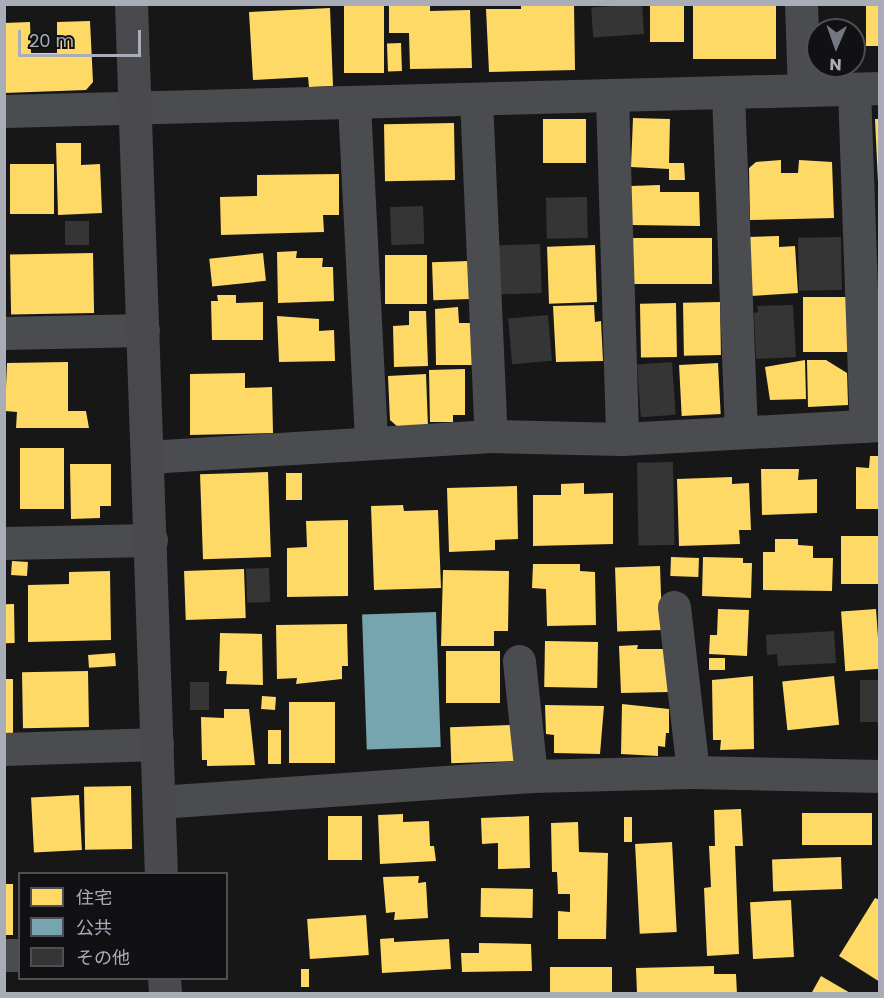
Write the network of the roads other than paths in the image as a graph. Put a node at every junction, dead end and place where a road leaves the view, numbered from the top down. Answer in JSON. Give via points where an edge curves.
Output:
{"nodes":[{"id":1,"x":131,"y":4,"type":"edge"},
{"id":2,"x":801,"y":4,"type":"edge"},
{"id":3,"x":867,"y":88,"type":"edge"},
{"id":4,"x":804,"y":89,"type":"junction"},
{"id":5,"x":728,"y":94,"type":"junction"},
{"id":6,"x":612,"y":96,"type":"junction"},
{"id":7,"x":476,"y":99,"type":"junction"},
{"id":8,"x":354,"y":104,"type":"junction"},
{"id":9,"x":135,"y":107,"type":"junction"},
{"id":10,"x":4,"y":111,"type":"edge"},
{"id":11,"x":143,"y":330,"type":"junction"},
{"id":12,"x":4,"y":333,"type":"edge"},
{"id":13,"x":873,"y":425,"type":"edge"},
{"id":14,"x":741,"y":431,"type":"junction"},
{"id":15,"x":491,"y":436,"type":"junction"},
{"id":16,"x":622,"y":439,"type":"junction"},
{"id":17,"x":371,"y":442,"type":"junction"},
{"id":18,"x":147,"y":457,"type":"junction"},
{"id":19,"x":151,"y":540,"type":"junction"},
{"id":20,"x":4,"y":543,"type":"edge"},
{"id":21,"x":674,"y":607,"type":"dead end"},
{"id":22,"x":519,"y":661,"type":"dead end"},
{"id":23,"x":157,"y":744,"type":"junction"},
{"id":24,"x":4,"y":749,"type":"edge"},
{"id":25,"x":693,"y":772,"type":"junction"},
{"id":26,"x":531,"y":776,"type":"junction"},
{"id":27,"x":879,"y":776,"type":"edge"},
{"id":28,"x":159,"y":802,"type":"junction"},
{"id":29,"x":161,"y":872,"type":"edge"}],
"edges":[{"from":1,"to":9,"type":"street"},
{"from":2,"to":4,"type":"street"},
{"from":3,"to":4,"type":"street"},
{"from":3,"to":13,"type":"street"},
{"from":4,"to":5,"type":"street"},
{"from":5,"to":6,"type":"street"},
{"from":5,"to":14,"type":"street"},
{"from":6,"to":7,"type":"street"},
{"from":6,"to":16,"type":"street"},
{"from":7,"to":8,"type":"street"},
{"from":7,"to":15,"type":"street"},
{"from":8,"to":9,"type":"street"},
{"from":8,"to":17,"type":"street"},
{"from":9,"to":10,"type":"street"},
{"from":9,"to":11,"type":"street"},
{"from":11,"to":12,"type":"street"},
{"from":11,"to":18,"type":"street"},
{"from":13,"to":14,"type":"street"},
{"from":14,"to":16,"type":"street"},
{"from":15,"to":16,"type":"street"},
{"from":15,"to":17,"type":"street"},
{"from":17,"to":18,"type":"street"},
{"from":18,"to":19,"type":"street"},
{"from":19,"to":20,"type":"street"},
{"from":19,"to":23,"type":"street"},
{"from":21,"to":25,"type":"street"},
{"from":22,"to":26,"type":"street"},
{"from":23,"to":24,"type":"street"},
{"from":23,"to":28,"type":"street"},
{"from":25,"to":26,"type":"street"},
{"from":25,"to":27,"type":"street"},
{"from":26,"to":28,"type":"street"},
{"from":28,"to":29,"type":"street"}]}
